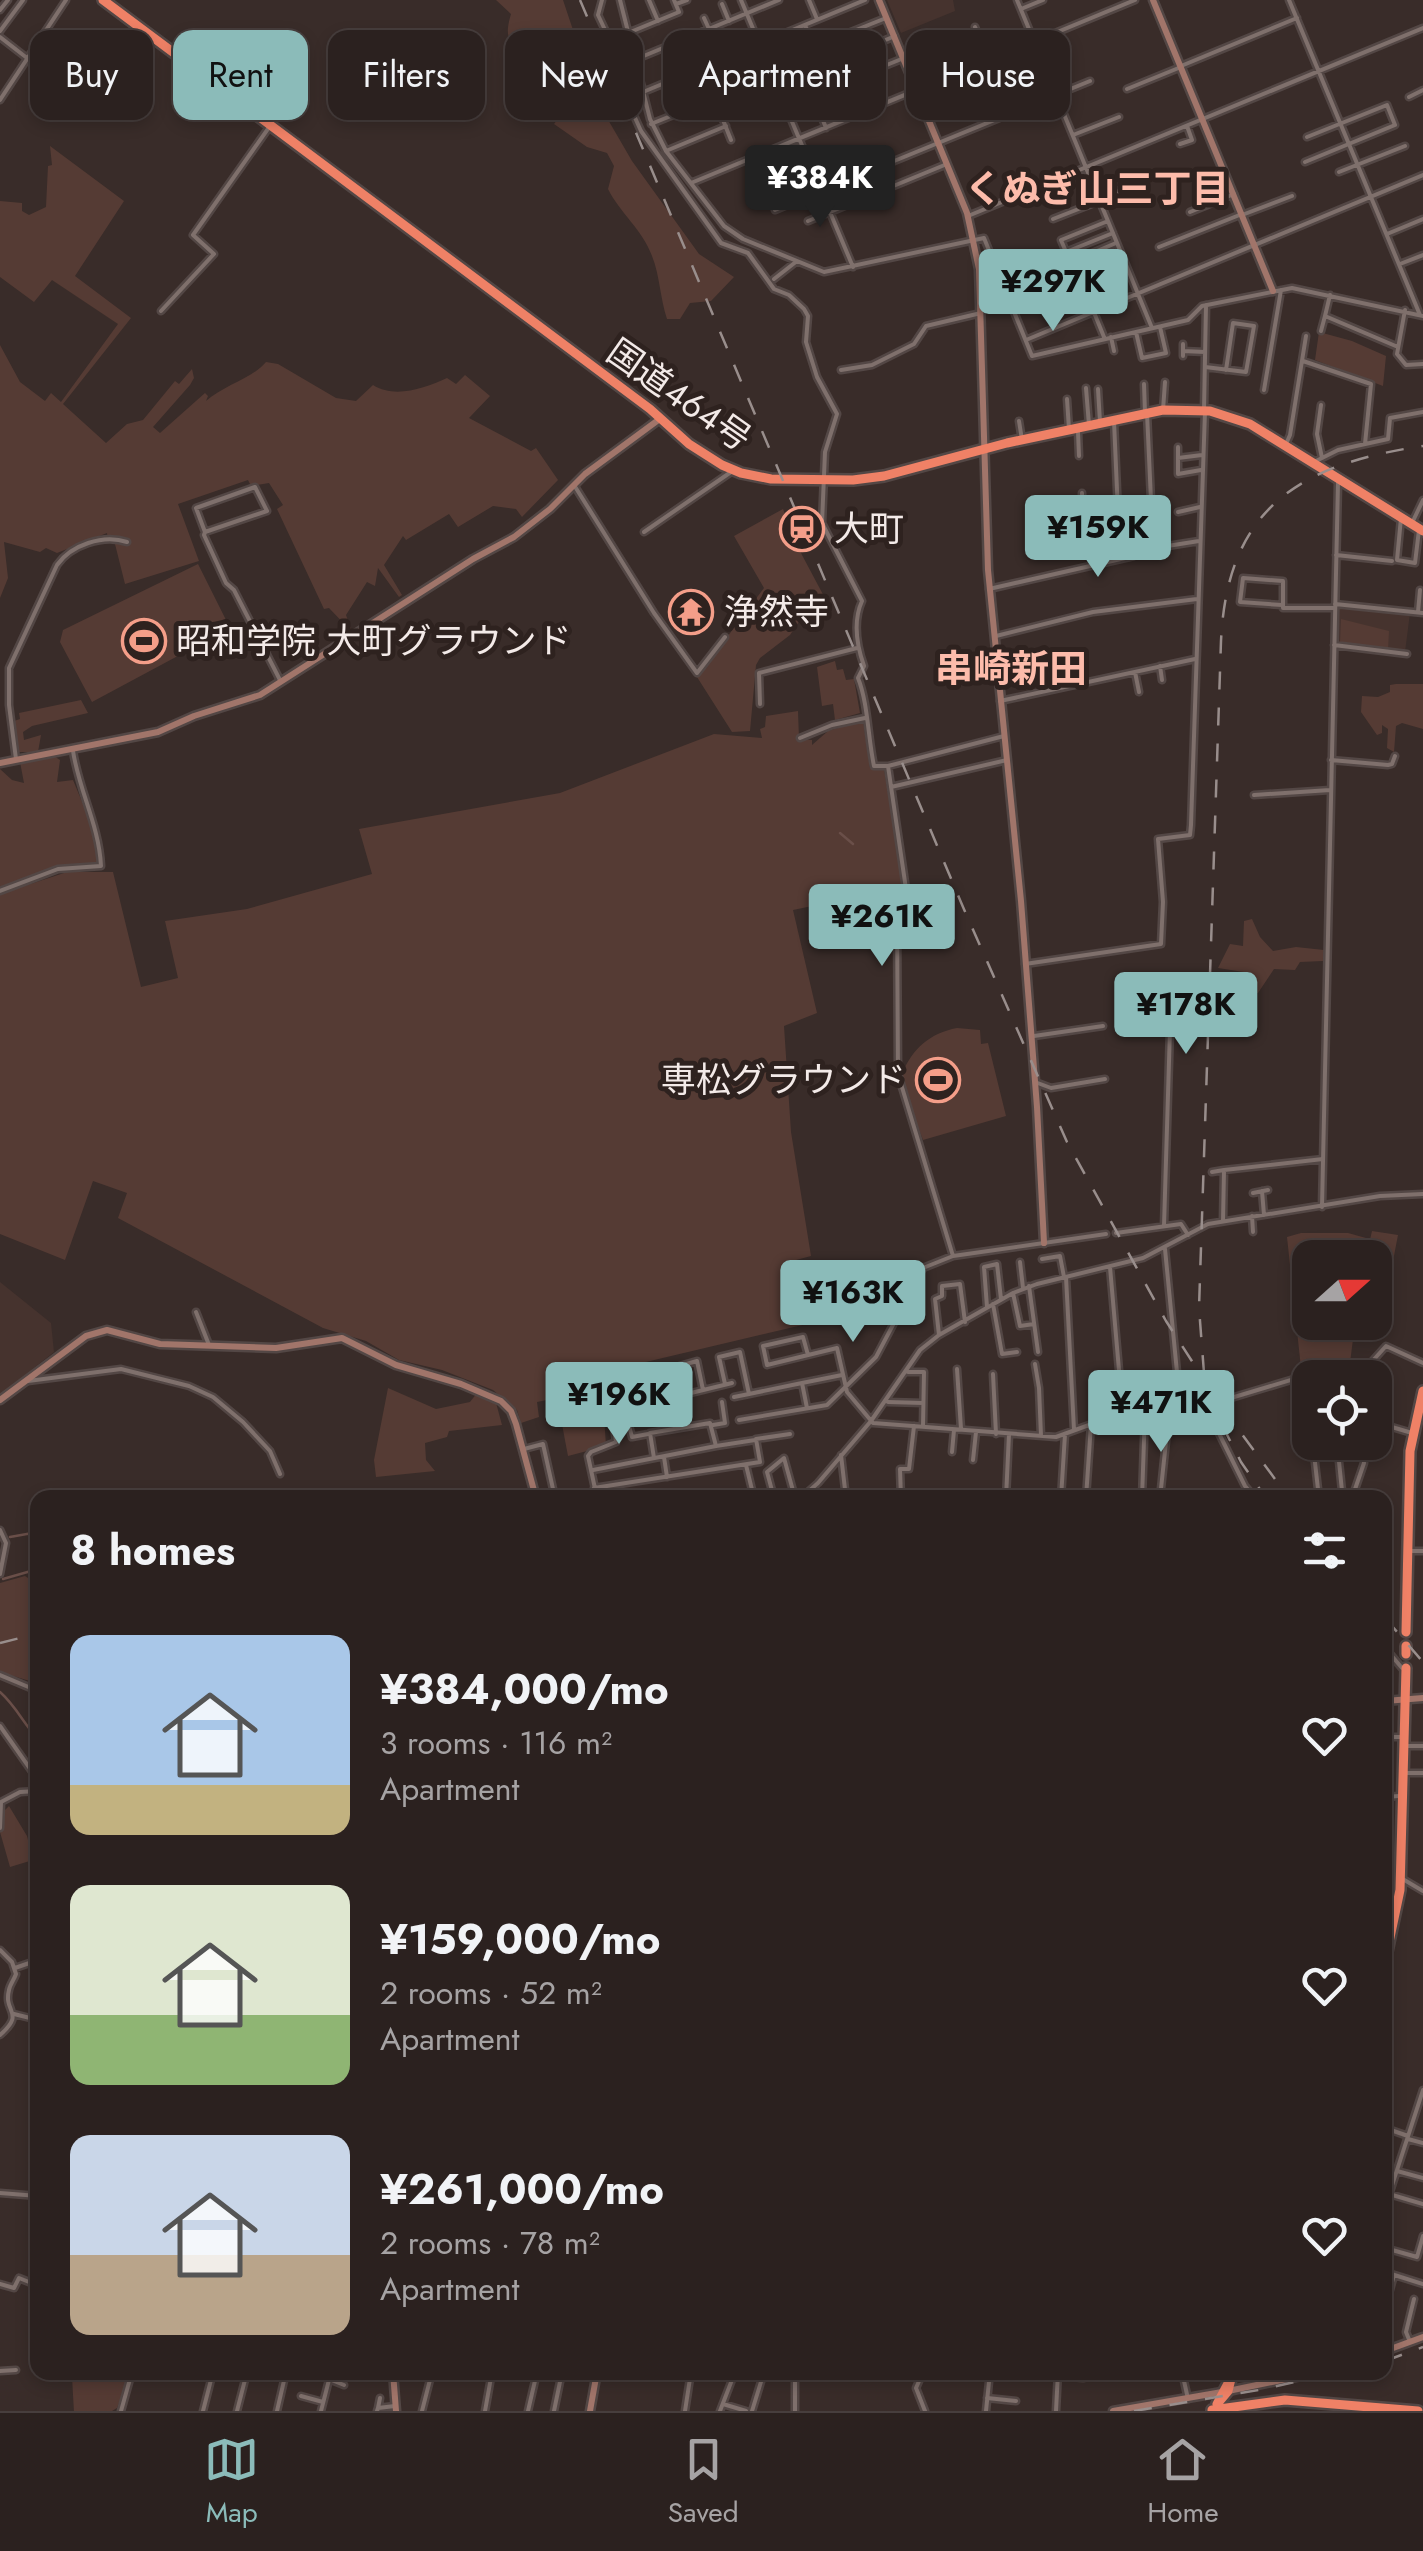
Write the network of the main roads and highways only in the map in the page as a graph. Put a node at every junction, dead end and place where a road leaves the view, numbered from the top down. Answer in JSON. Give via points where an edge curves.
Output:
{"nodes":[{"id":1,"x":102,"y":0,"type":"edge"},
{"id":2,"x":1418,"y":528,"type":"edge"},
{"id":3,"x":1423,"y":1391,"type":"edge"},
{"id":4,"x":1406,"y":1632,"type":"dead end"},
{"id":5,"x":1406,"y":1670,"type":"road end"},
{"id":6,"x":1392,"y":1924,"type":"edge"},
{"id":7,"x":1231,"y":2380,"type":"edge"},
{"id":8,"x":1276,"y":2406,"type":"edge"},
{"id":9,"x":1371,"y":2409,"type":"edge"},
{"id":10,"x":1418,"y":2411,"type":"edge"}],
"edges":[{"from":1,"to":2,"type":"highway","name":"国道464号","via":[[732,470],[772,479],[878,477],[1114,419],[1205,411],[1250,424],[1318,460]]},
{"from":3,"to":4,"type":"highway","via":[[1410,1447]]},
{"from":5,"to":6,"type":"highway","via":[[1401,1878]]},
{"from":7,"to":8,"type":"highway","via":[[1212,2410]]},
{"from":8,"to":9,"type":"highway"},
{"from":9,"to":10,"type":"highway"}]}
